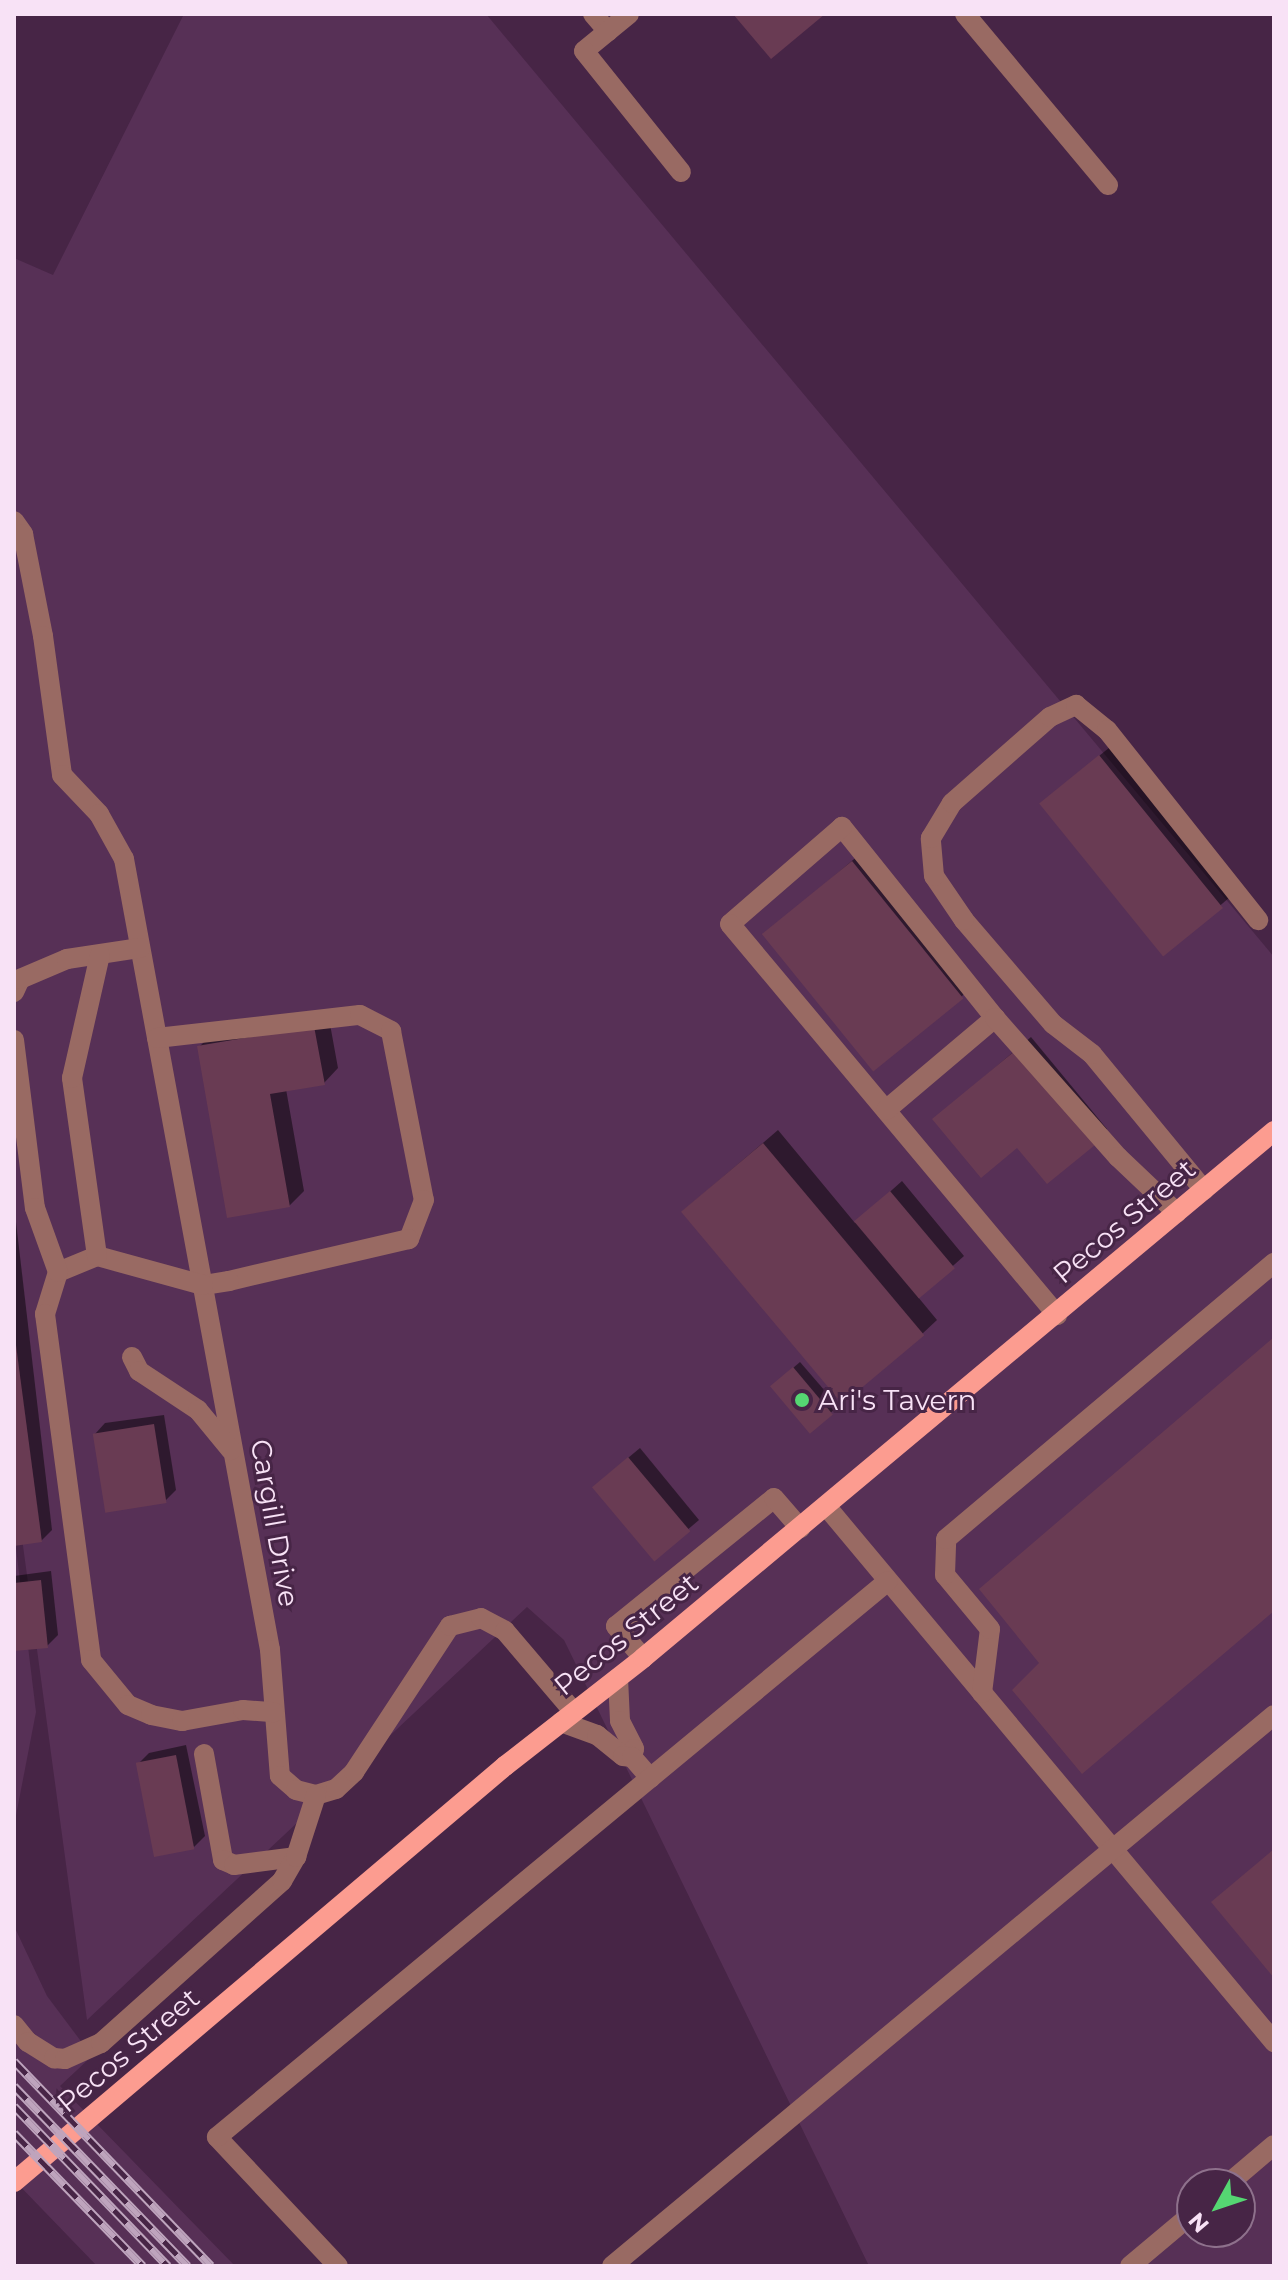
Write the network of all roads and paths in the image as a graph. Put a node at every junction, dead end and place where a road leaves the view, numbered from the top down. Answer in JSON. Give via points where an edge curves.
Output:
{"nodes":[{"id":1,"x":593,"y":14,"type":"edge"},
{"id":2,"x":629,"y":14,"type":"edge"},
{"id":3,"x":965,"y":14,"type":"edge"},
{"id":4,"x":608,"y":31,"type":"junction"},
{"id":5,"x":681,"y":172,"type":"dead end"},
{"id":6,"x":1108,"y":185,"type":"dead end"},
{"id":7,"x":14,"y":521,"type":"edge"},
{"id":8,"x":1265,"y":920,"type":"edge"},
{"id":9,"x":140,"y":948,"type":"junction"},
{"id":10,"x":100,"y":955,"type":"junction"},
{"id":11,"x":14,"y":992,"type":"edge"},
{"id":12,"x":995,"y":1018,"type":"junction"},
{"id":13,"x":157,"y":1038,"type":"junction"},
{"id":14,"x":14,"y":1040,"type":"edge"},
{"id":15,"x":886,"y":1110,"type":"junction"},
{"id":16,"x":1274,"y":1131,"type":"edge"},
{"id":17,"x":1274,"y":1138,"type":"edge"},
{"id":18,"x":1252,"y":1150,"type":"junction"},
{"id":19,"x":1204,"y":1190,"type":"junction"},
{"id":20,"x":1177,"y":1213,"type":"junction"},
{"id":21,"x":97,"y":1256,"type":"junction"},
{"id":22,"x":1274,"y":1263,"type":"edge"},
{"id":23,"x":58,"y":1272,"type":"junction"},
{"id":24,"x":203,"y":1285,"type":"junction"},
{"id":25,"x":1057,"y":1315,"type":"junction"},
{"id":26,"x":132,"y":1357,"type":"dead end"},
{"id":27,"x":233,"y":1454,"type":"junction"},
{"id":28,"x":826,"y":1506,"type":"junction"},
{"id":29,"x":800,"y":1528,"type":"junction"},
{"id":30,"x":888,"y":1581,"type":"junction"},
{"id":31,"x":643,"y":1658,"type":"junction"},
{"id":32,"x":618,"y":1678,"type":"junction"},
{"id":33,"x":982,"y":1693,"type":"junction"},
{"id":34,"x":274,"y":1712,"type":"junction"},
{"id":35,"x":1274,"y":1715,"type":"edge"},
{"id":36,"x":567,"y":1717,"type":"junction"},
{"id":37,"x":204,"y":1754,"type":"dead end"},
{"id":38,"x":632,"y":1757,"type":"junction"},
{"id":39,"x":650,"y":1778,"type":"junction"},
{"id":40,"x":316,"y":1795,"type":"junction"},
{"id":41,"x":1113,"y":1849,"type":"junction"},
{"id":42,"x":296,"y":1857,"type":"junction"},
{"id":43,"x":14,"y":2025,"type":"edge"},
{"id":44,"x":1274,"y":2042,"type":"edge"},
{"id":45,"x":1274,"y":2145,"type":"edge"},
{"id":46,"x":1247,"y":2168,"type":"edge"},
{"id":47,"x":14,"y":2182,"type":"edge"},
{"id":48,"x":1176,"y":2227,"type":"edge"},
{"id":49,"x":338,"y":2266,"type":"edge"},
{"id":50,"x":612,"y":2266,"type":"edge"},
{"id":51,"x":1130,"y":2266,"type":"edge"}],
"edges":[{"from":1,"to":4,"type":"street"},
{"from":2,"to":4,"type":"street"},
{"from":3,"to":6,"type":"street"},
{"from":4,"to":5,"type":"street","via":[[584,51]]},
{"from":7,"to":9,"type":"street","name":"Cargill Drive","via":[[23,534],[32,578],[62,775],[99,814],[124,859]]},
{"from":8,"to":19,"type":"street","via":[[1107,730],[1076,705],[1050,717],[952,803],[931,838],[934,876],[964,920],[1053,1024],[1092,1054]]},
{"from":9,"to":10,"type":"street"},
{"from":9,"to":13,"type":"street","name":"Cargill Drive"},
{"from":10,"to":11,"type":"street","via":[[67,959],[20,979]]},
{"from":10,"to":21,"type":"street","via":[[84,1005],[72,1078]]},
{"from":12,"to":15,"type":"street"},
{"from":12,"to":15,"type":"street","via":[[842,827],[730,924]]},
{"from":12,"to":20,"type":"street","via":[[1118,1157]]},
{"from":13,"to":24,"type":"street","name":"Cargill Drive"},
{"from":13,"to":24,"type":"street","via":[[360,1015],[391,1031],[424,1200],[409,1239]]},
{"from":14,"to":23,"type":"street","via":[[35,1208]]},
{"from":15,"to":25,"type":"street"},
{"from":16,"to":18,"type":"main road","name":"Pecos Street"},
{"from":17,"to":18,"type":"main road"},
{"from":18,"to":19,"type":"main road","name":"Pecos Street"},
{"from":19,"to":20,"type":"main road","name":"Pecos Street"},
{"from":20,"to":25,"type":"main road","name":"Pecos Street"},
{"from":21,"to":23,"type":"street"},
{"from":21,"to":24,"type":"street"},
{"from":22,"to":33,"type":"street","via":[[946,1539],[945,1575],[990,1629]]},
{"from":23,"to":34,"type":"street","via":[[45,1314],[91,1660],[128,1705],[151,1715],[182,1721],[243,1710]]},
{"from":24,"to":27,"type":"street","name":"Cargill Drive"},
{"from":25,"to":28,"type":"main road","name":"Pecos Street"},
{"from":26,"to":27,"type":"street","via":[[139,1371],[198,1410]]},
{"from":27,"to":34,"type":"street","name":"Cargill Drive","via":[[270,1650]]},
{"from":28,"to":29,"type":"main road","name":"Pecos Street"},
{"from":28,"to":30,"type":"street"},
{"from":29,"to":31,"type":"main road","name":"Pecos Street"},
{"from":29,"to":31,"type":"street","via":[[774,1498],[616,1626]]},
{"from":30,"to":33,"type":"street"},
{"from":30,"to":39,"type":"street"},
{"from":31,"to":32,"type":"main road","name":"Pecos Street"},
{"from":32,"to":36,"type":"main road","name":"Pecos Street"},
{"from":32,"to":38,"type":"street","via":[[620,1721],[634,1749]]},
{"from":33,"to":41,"type":"street"},
{"from":34,"to":40,"type":"street","name":"Cargill Drive","via":[[280,1776],[296,1790]]},
{"from":35,"to":41,"type":"street"},
{"from":36,"to":38,"type":"street"},
{"from":36,"to":40,"type":"street","via":[[505,1631],[481,1618],[450,1626],[354,1772],[336,1789]]},
{"from":36,"to":47,"type":"main road","name":"Pecos Street"},
{"from":37,"to":42,"type":"street","via":[[223,1860],[234,1865]]},
{"from":38,"to":39,"type":"street"},
{"from":39,"to":49,"type":"street","via":[[217,2137]]},
{"from":40,"to":42,"type":"street"},
{"from":41,"to":44,"type":"street"},
{"from":41,"to":50,"type":"street"},
{"from":42,"to":43,"type":"street","via":[[262,1903],[101,2043],[65,2059],[54,2058],[28,2042]]},
{"from":45,"to":46,"type":"street"},
{"from":48,"to":51,"type":"street"}]}
